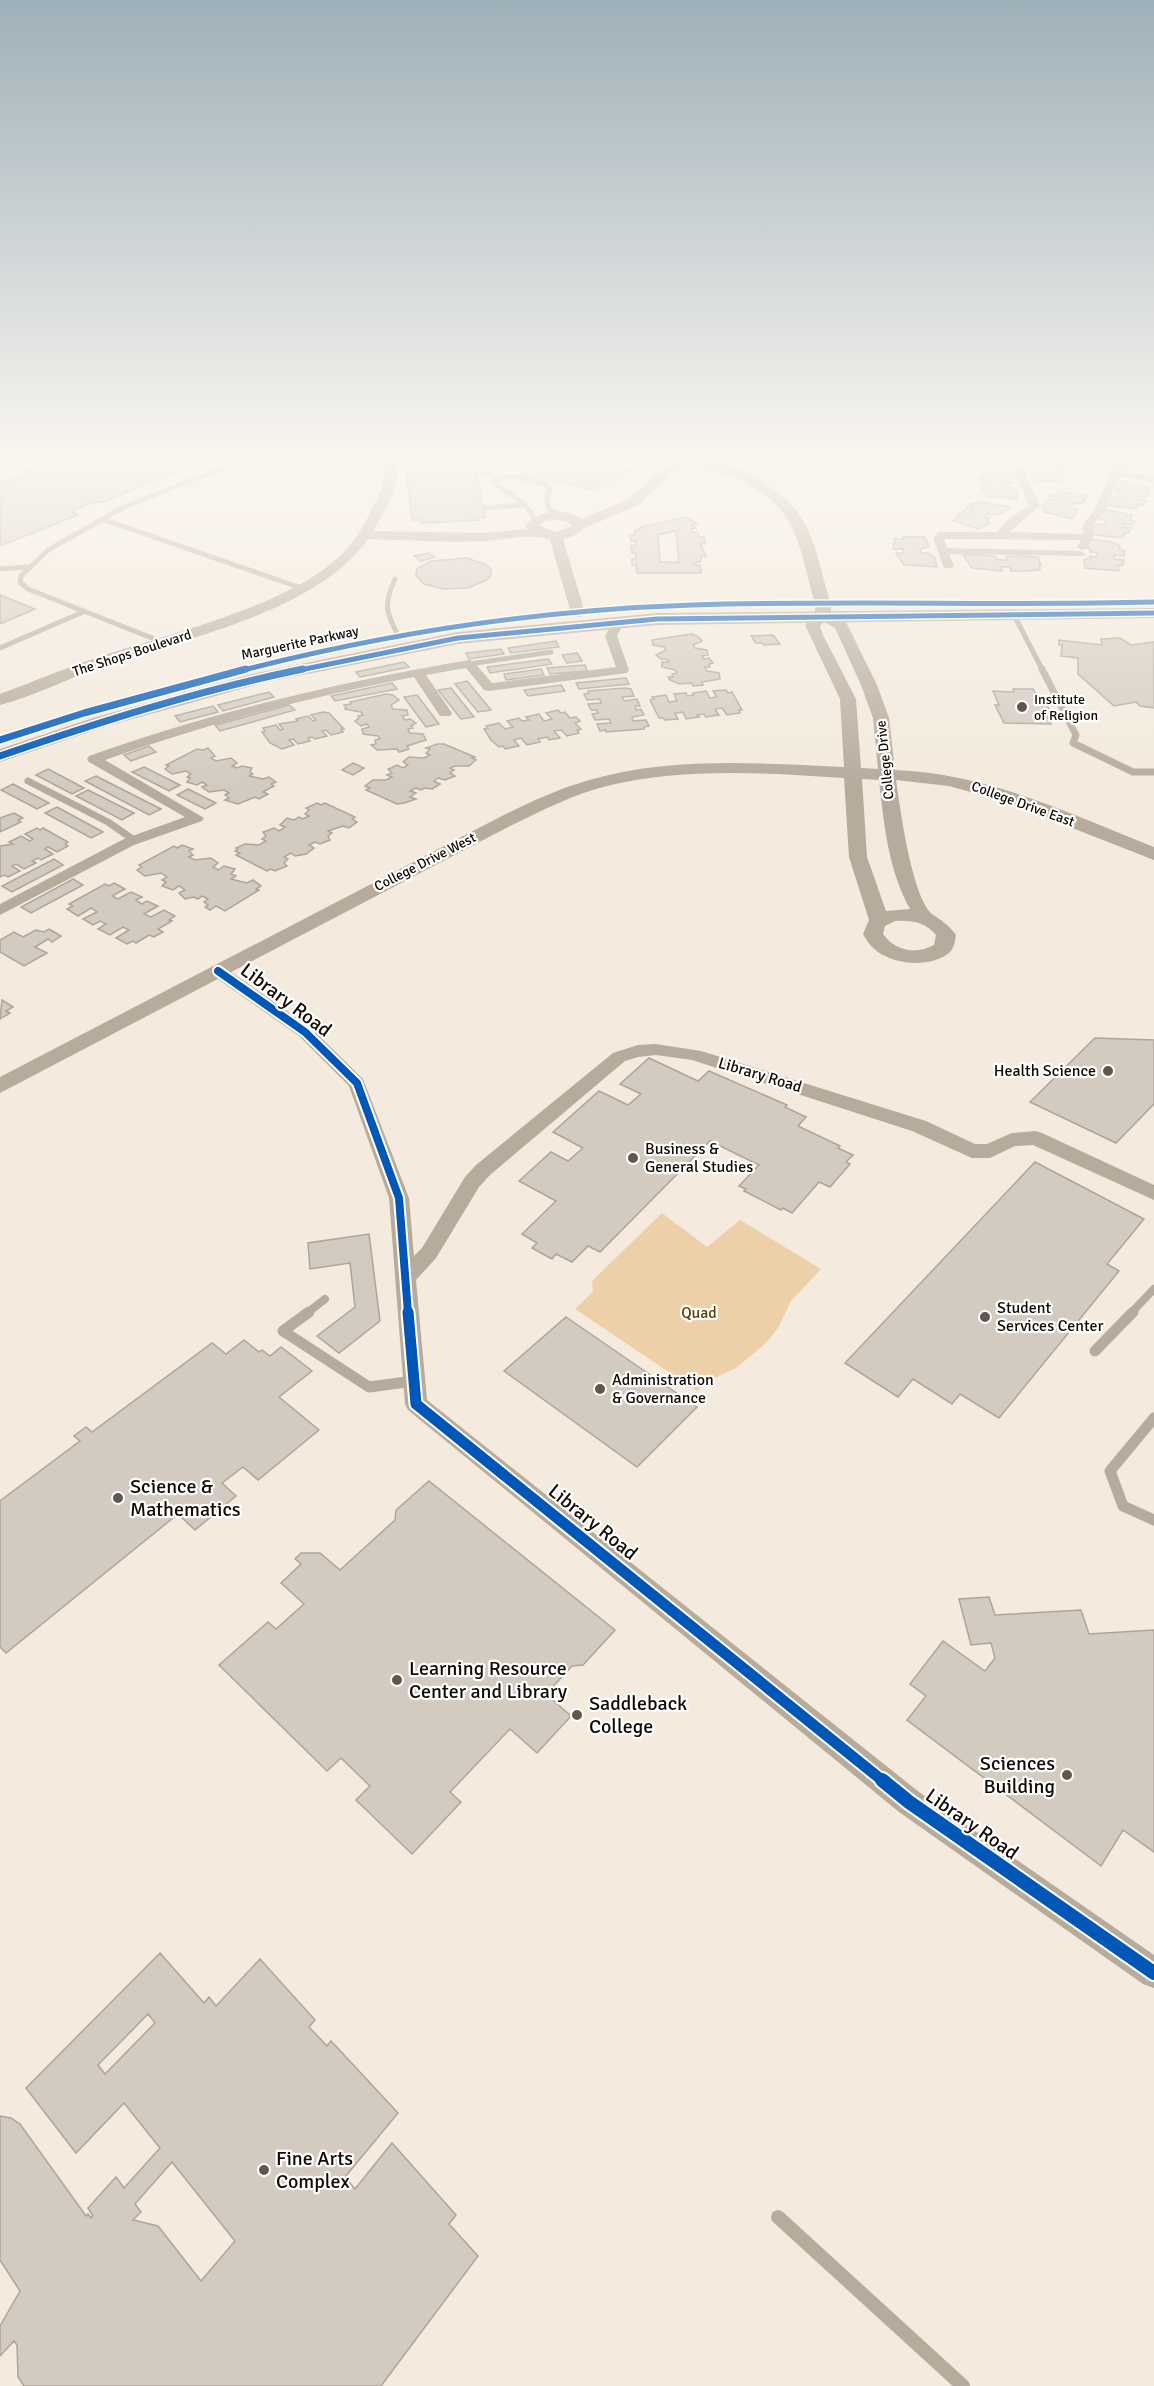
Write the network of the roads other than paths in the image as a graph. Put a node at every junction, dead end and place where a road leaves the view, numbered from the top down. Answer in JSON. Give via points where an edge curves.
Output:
{"nodes":[{"id":1,"x":31,"y":564,"type":"edge"},
{"id":2,"x":233,"y":564,"type":"edge"},
{"id":3,"x":337,"y":564,"type":"edge"},
{"id":4,"x":567,"y":564,"type":"edge"},
{"id":5,"x":578,"y":564,"type":"edge"},
{"id":6,"x":810,"y":564,"type":"edge"},
{"id":7,"x":28,"y":567,"type":"junction"},
{"id":8,"x":0,"y":569,"type":"edge"},
{"id":9,"x":395,"y":579,"type":"dead end"},
{"id":10,"x":302,"y":588,"type":"junction"},
{"id":11,"x":1154,"y":602,"type":"edge"},
{"id":12,"x":824,"y":610,"type":"junction"},
{"id":13,"x":83,"y":612,"type":"junction"},
{"id":14,"x":587,"y":612,"type":"junction"},
{"id":15,"x":1154,"y":613,"type":"edge"},
{"id":16,"x":1014,"y":615,"type":"junction"},
{"id":17,"x":615,"y":629,"type":"junction"},
{"id":18,"x":399,"y":637,"type":"junction"},
{"id":19,"x":458,"y":638,"type":"junction"},
{"id":20,"x":162,"y":642,"type":"junction"},
{"id":21,"x":0,"y":648,"type":"edge"},
{"id":22,"x":551,"y":652,"type":"dead end"},
{"id":23,"x":470,"y":664,"type":"junction"},
{"id":24,"x":418,"y":673,"type":"junction"},
{"id":25,"x":0,"y":700,"type":"edge"},
{"id":26,"x":445,"y":713,"type":"dead end"},
{"id":27,"x":0,"y":740,"type":"edge"},
{"id":28,"x":0,"y":756,"type":"edge"},
{"id":29,"x":1154,"y":772,"type":"edge"},
{"id":30,"x":852,"y":774,"type":"junction"},
{"id":31,"x":886,"y":775,"type":"junction"},
{"id":32,"x":28,"y":781,"type":"dead end"},
{"id":33,"x":134,"y":840,"type":"junction"},
{"id":34,"x":1154,"y":855,"type":"edge"},
{"id":35,"x":0,"y":910,"type":"edge"},
{"id":36,"x":924,"y":917,"type":"junction"},
{"id":37,"x":879,"y":921,"type":"junction"},
{"id":38,"x":218,"y":971,"type":"junction"},
{"id":39,"x":0,"y":1086,"type":"edge"},
{"id":40,"x":1154,"y":1193,"type":"edge"},
{"id":41,"x":405,"y":1279,"type":"junction"},
{"id":42,"x":1154,"y":1289,"type":"edge"},
{"id":43,"x":324,"y":1299,"type":"dead end"},
{"id":44,"x":1095,"y":1351,"type":"dead end"},
{"id":45,"x":414,"y":1381,"type":"junction"},
{"id":46,"x":1154,"y":1418,"type":"edge"},
{"id":47,"x":1154,"y":1520,"type":"edge"},
{"id":48,"x":1154,"y":1973,"type":"edge"},
{"id":49,"x":778,"y":2217,"type":"dead end"},
{"id":50,"x":963,"y":2386,"type":"edge"}],
"edges":[{"from":1,"to":7,"type":"lane"},
{"from":2,"to":10,"type":"lane"},
{"from":3,"to":10,"type":"street","name":"The Shops Boulevard"},
{"from":4,"to":14,"type":"street"},
{"from":5,"to":14,"type":"street"},
{"from":6,"to":12,"type":"main road"},
{"from":7,"to":8,"type":"lane"},
{"from":7,"to":13,"type":"lane","via":[[21,576],[23,586]]},
{"from":9,"to":18,"type":"lane","via":[[385,598],[388,617]]},
{"from":10,"to":20,"type":"street","name":"The Shops Boulevard","via":[[235,620]]},
{"from":11,"to":12,"type":"main road","name":"Marguerite Parkway"},
{"from":12,"to":14,"type":"main road","name":"Marguerite Parkway","via":[[689,605]]},
{"from":12,"to":16,"type":"main road","name":"Marguerite Parkway"},
{"from":12,"to":17,"type":"main road","name":"Marguerite Parkway"},
{"from":12,"to":30,"type":"street","name":"College Drive","via":[[812,625],[848,699]]},
{"from":12,"to":31,"type":"street","name":"College Drive","via":[[841,625],[869,685],[881,718]]},
{"from":13,"to":20,"type":"lane"},
{"from":13,"to":21,"type":"lane"},
{"from":14,"to":18,"type":"main road","name":"Marguerite Parkway"},
{"from":14,"to":19,"type":"main road","via":[[580,618],[478,631]]},
{"from":15,"to":16,"type":"main road","name":"Marguerite Parkway"},
{"from":16,"to":29,"type":"lane","via":[[1077,735],[1073,743],[1133,772]]},
{"from":17,"to":19,"type":"main road","name":"Marguerite Parkway"},
{"from":17,"to":23,"type":"street","via":[[623,670],[489,687]]},
{"from":18,"to":27,"type":"main road","name":"Marguerite Parkway","via":[[258,664],[89,710]]},
{"from":19,"to":28,"type":"main road","name":"Marguerite Parkway","via":[[259,678],[100,722]]},
{"from":20,"to":25,"type":"street","name":"The Shops Boulevard"},
{"from":22,"to":23,"type":"lane"},
{"from":23,"to":24,"type":"street"},
{"from":24,"to":26,"type":"street"},
{"from":24,"to":33,"type":"street","via":[[256,708],[165,733],[94,759],[197,818]]},
{"from":30,"to":31,"type":"street","name":"College Drive West"},
{"from":30,"to":37,"type":"street","name":"College Drive","via":[[858,857]]},
{"from":30,"to":38,"type":"street","name":"College Drive West","via":[[693,769],[652,772],[579,788],[504,822]]},
{"from":31,"to":34,"type":"street","name":"College Drive East","via":[[950,780],[985,788]]},
{"from":31,"to":36,"type":"street","name":"College Drive","via":[[894,837],[912,895]]},
{"from":32,"to":33,"type":"lane","via":[[108,822]]},
{"from":33,"to":35,"type":"street"},
{"from":36,"to":37,"type":"street","via":[[894,915]]},
{"from":36,"to":37,"type":"street","name":"College Drive","via":[[942,928],[946,941],[937,953],[916,957],[893,953],[876,942],[874,927]]},
{"from":38,"to":39,"type":"street","name":"College Drive West"},
{"from":38,"to":41,"type":"street","name":"Library Road","via":[[304,1032],[357,1083],[399,1198]]},
{"from":40,"to":41,"type":"street","name":"Library Road","via":[[1035,1138],[1012,1140],[981,1153],[972,1151],[919,1126],[695,1055],[643,1049],[619,1057],[483,1170],[429,1253]]},
{"from":41,"to":45,"type":"street","name":"Library Road"},
{"from":42,"to":44,"type":"lane"},
{"from":43,"to":45,"type":"lane","via":[[283,1331],[369,1387]]},
{"from":45,"to":48,"type":"street","name":"Library Road","via":[[416,1404],[909,1802]]},
{"from":46,"to":47,"type":"lane","via":[[1110,1471],[1123,1506]]},
{"from":49,"to":50,"type":"lane"}]}
